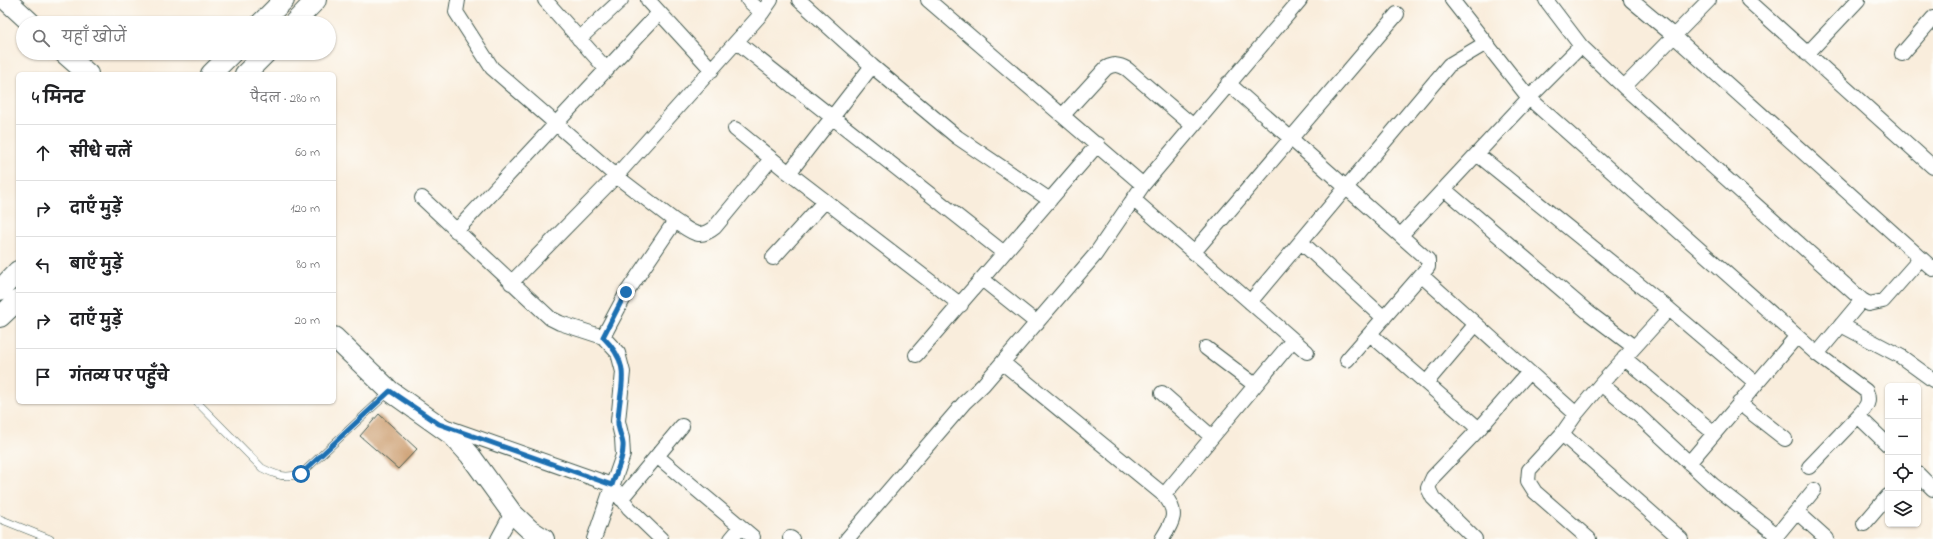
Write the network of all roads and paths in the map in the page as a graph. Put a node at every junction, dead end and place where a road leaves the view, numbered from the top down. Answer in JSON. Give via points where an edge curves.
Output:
{"nodes":[{"id":1,"x":6,"y":0,"type":"edge"},
{"id":2,"x":284,"y":0,"type":"edge"},
{"id":3,"x":316,"y":0,"type":"edge"},
{"id":4,"x":458,"y":0,"type":"edge"},
{"id":5,"x":545,"y":0,"type":"edge"},
{"id":6,"x":621,"y":0,"type":"edge"},
{"id":7,"x":648,"y":0,"type":"edge"},
{"id":8,"x":748,"y":0,"type":"edge"},
{"id":9,"x":771,"y":0,"type":"edge"},
{"id":10,"x":799,"y":0,"type":"edge"},
{"id":11,"x":928,"y":0,"type":"edge"},
{"id":12,"x":1300,"y":0,"type":"edge"},
{"id":13,"x":1452,"y":0,"type":"edge"},
{"id":14,"x":1546,"y":0,"type":"edge"},
{"id":15,"x":1631,"y":0,"type":"edge"},
{"id":16,"x":1709,"y":0,"type":"edge"},
{"id":17,"x":1748,"y":0,"type":"edge"},
{"id":18,"x":1858,"y":0,"type":"edge"},
{"id":19,"x":659,"y":12,"type":"junction"},
{"id":20,"x":762,"y":13,"type":"junction"},
{"id":21,"x":1398,"y":14,"type":"dead end"},
{"id":22,"x":23,"y":16,"type":"edge"},
{"id":23,"x":268,"y":16,"type":"edge"},
{"id":24,"x":301,"y":16,"type":"edge"},
{"id":25,"x":1933,"y":18,"type":"edge"},
{"id":26,"x":1674,"y":36,"type":"junction"},
{"id":27,"x":579,"y":39,"type":"junction"},
{"id":28,"x":737,"y":42,"type":"junction"},
{"id":29,"x":1486,"y":43,"type":"junction"},
{"id":30,"x":1581,"y":46,"type":"junction"},
{"id":31,"x":1807,"y":54,"type":"junction"},
{"id":32,"x":1902,"y":54,"type":"dead end"},
{"id":33,"x":72,"y":60,"type":"edge"},
{"id":34,"x":225,"y":60,"type":"edge"},
{"id":35,"x":259,"y":60,"type":"edge"},
{"id":36,"x":872,"y":66,"type":"junction"},
{"id":37,"x":606,"y":70,"type":"junction"},
{"id":38,"x":712,"y":70,"type":"junction"},
{"id":39,"x":86,"y":72,"type":"edge"},
{"id":40,"x":213,"y":72,"type":"edge"},
{"id":41,"x":247,"y":72,"type":"edge"},
{"id":42,"x":1228,"y":83,"type":"junction"},
{"id":43,"x":1624,"y":87,"type":"junction"},
{"id":44,"x":1529,"y":98,"type":"junction"},
{"id":45,"x":1063,"y":115,"type":"junction"},
{"id":46,"x":832,"y":117,"type":"junction"},
{"id":47,"x":555,"y":123,"type":"junction"},
{"id":48,"x":1192,"y":125,"type":"junction"},
{"id":49,"x":735,"y":129,"type":"dead end"},
{"id":50,"x":1292,"y":138,"type":"junction"},
{"id":51,"x":1098,"y":144,"type":"junction"},
{"id":52,"x":1477,"y":154,"type":"junction"},
{"id":53,"x":771,"y":159,"type":"junction"},
{"id":54,"x":1931,"y":162,"type":"edge"},
{"id":55,"x":789,"y":173,"type":"junction"},
{"id":56,"x":616,"y":176,"type":"junction"},
{"id":57,"x":1143,"y":185,"type":"junction"},
{"id":58,"x":1347,"y":187,"type":"junction"},
{"id":59,"x":1444,"y":188,"type":"junction"},
{"id":60,"x":422,"y":198,"type":"dead end"},
{"id":61,"x":1133,"y":199,"type":"junction"},
{"id":62,"x":1050,"y":200,"type":"junction"},
{"id":63,"x":825,"y":202,"type":"junction"},
{"id":64,"x":675,"y":221,"type":"junction"},
{"id":65,"x":456,"y":231,"type":"junction"},
{"id":66,"x":1401,"y":236,"type":"junction"},
{"id":67,"x":1301,"y":242,"type":"junction"},
{"id":68,"x":1194,"y":252,"type":"junction"},
{"id":69,"x":1004,"y":253,"type":"junction"},
{"id":70,"x":773,"y":258,"type":"dead end"},
{"id":71,"x":1921,"y":258,"type":"junction"},
{"id":72,"x":1933,"y":269,"type":"edge"},
{"id":73,"x":16,"y":273,"type":"edge"},
{"id":74,"x":1421,"y":275,"type":"junction"},
{"id":75,"x":982,"y":279,"type":"junction"},
{"id":76,"x":511,"y":283,"type":"junction"},
{"id":77,"x":0,"y":290,"type":"edge"},
{"id":78,"x":1862,"y":300,"type":"junction"},
{"id":79,"x":16,"y":302,"type":"edge"},
{"id":80,"x":1250,"y":302,"type":"junction"},
{"id":81,"x":961,"y":305,"type":"junction"},
{"id":82,"x":1669,"y":309,"type":"junction"},
{"id":83,"x":0,"y":318,"type":"edge"},
{"id":84,"x":1384,"y":318,"type":"junction"},
{"id":85,"x":1037,"y":323,"type":"junction"},
{"id":86,"x":1476,"y":324,"type":"junction"},
{"id":87,"x":1841,"y":325,"type":"junction"},
{"id":88,"x":1370,"y":334,"type":"junction"},
{"id":89,"x":1797,"y":336,"type":"junction"},
{"id":90,"x":603,"y":337,"type":"junction"},
{"id":91,"x":336,"y":339,"type":"edge"},
{"id":92,"x":1293,"y":340,"type":"junction"},
{"id":93,"x":1634,"y":347,"type":"junction"},
{"id":94,"x":1206,"y":348,"type":"dead end"},
{"id":95,"x":1307,"y":352,"type":"dead end"},
{"id":96,"x":1817,"y":354,"type":"junction"},
{"id":97,"x":916,"y":355,"type":"dead end"},
{"id":98,"x":1624,"y":358,"type":"junction"},
{"id":99,"x":1347,"y":360,"type":"dead end"},
{"id":100,"x":1003,"y":363,"type":"junction"},
{"id":101,"x":1529,"y":372,"type":"junction"},
{"id":102,"x":1933,"y":380,"type":"edge"},
{"id":103,"x":1426,"y":383,"type":"junction"},
{"id":104,"x":1756,"y":383,"type":"junction"},
{"id":105,"x":1601,"y":384,"type":"junction"},
{"id":106,"x":1255,"y":385,"type":"junction"},
{"id":107,"x":390,"y":391,"type":"junction"},
{"id":108,"x":1162,"y":392,"type":"dead end"},
{"id":109,"x":1739,"y":403,"type":"junction"},
{"id":110,"x":199,"y":404,"type":"edge"},
{"id":111,"x":1576,"y":414,"type":"junction"},
{"id":112,"x":1858,"y":416,"type":"junction"},
{"id":113,"x":439,"y":424,"type":"junction"},
{"id":114,"x":682,"y":426,"type":"dead end"},
{"id":115,"x":1479,"y":429,"type":"junction"},
{"id":116,"x":1714,"y":433,"type":"junction"},
{"id":117,"x":1562,"y":434,"type":"junction"},
{"id":118,"x":1212,"y":437,"type":"junction"},
{"id":119,"x":1785,"y":439,"type":"dead end"},
{"id":120,"x":1885,"y":442,"type":"edge"},
{"id":121,"x":658,"y":457,"type":"junction"},
{"id":122,"x":1689,"y":463,"type":"junction"},
{"id":123,"x":1809,"y":467,"type":"dead end"},
{"id":124,"x":1921,"y":477,"type":"edge"},
{"id":125,"x":612,"y":485,"type":"junction"},
{"id":126,"x":1933,"y":489,"type":"edge"},
{"id":127,"x":1814,"y":490,"type":"dead end"},
{"id":128,"x":1164,"y":495,"type":"junction"},
{"id":129,"x":621,"y":499,"type":"junction"},
{"id":130,"x":1885,"y":500,"type":"edge"},
{"id":131,"x":1797,"y":512,"type":"junction"},
{"id":132,"x":512,"y":513,"type":"junction"},
{"id":133,"x":0,"y":519,"type":"edge"},
{"id":134,"x":1864,"y":524,"type":"dead end"},
{"id":135,"x":741,"y":527,"type":"junction"},
{"id":136,"x":753,"y":537,"type":"dead end"},
{"id":137,"x":1776,"y":537,"type":"edge"},
{"id":138,"x":50,"y":539,"type":"edge"},
{"id":139,"x":498,"y":539,"type":"edge"},
{"id":140,"x":544,"y":539,"type":"edge"},
{"id":141,"x":594,"y":539,"type":"edge"},
{"id":142,"x":661,"y":539,"type":"edge"},
{"id":143,"x":731,"y":539,"type":"edge"},
{"id":144,"x":847,"y":539,"type":"edge"},
{"id":145,"x":1162,"y":539,"type":"edge"},
{"id":146,"x":1475,"y":539,"type":"edge"},
{"id":147,"x":1589,"y":539,"type":"edge"},
{"id":148,"x":1681,"y":539,"type":"edge"},
{"id":149,"x":1827,"y":539,"type":"edge"}],
"edges":[{"from":1,"to":22,"type":"street"},
{"from":2,"to":23,"type":"street"},
{"from":3,"to":24,"type":"street"},
{"from":4,"to":47,"type":"street","via":[[456,12],[492,68]]},
{"from":5,"to":27,"type":"street"},
{"from":6,"to":27,"type":"street"},
{"from":7,"to":19,"type":"street"},
{"from":8,"to":20,"type":"street"},
{"from":9,"to":20,"type":"street"},
{"from":10,"to":36,"type":"street"},
{"from":11,"to":45,"type":"street"},
{"from":12,"to":42,"type":"street"},
{"from":13,"to":29,"type":"street"},
{"from":14,"to":30,"type":"street"},
{"from":15,"to":26,"type":"street"},
{"from":16,"to":26,"type":"street"},
{"from":17,"to":31,"type":"street"},
{"from":18,"to":31,"type":"street"},
{"from":19,"to":37,"type":"street"},
{"from":19,"to":38,"type":"street"},
{"from":20,"to":28,"type":"street"},
{"from":21,"to":50,"type":"street"},
{"from":25,"to":32,"type":"street"},
{"from":26,"to":43,"type":"street"},
{"from":26,"to":71,"type":"street"},
{"from":27,"to":37,"type":"street"},
{"from":28,"to":38,"type":"street"},
{"from":28,"to":46,"type":"street"},
{"from":29,"to":44,"type":"street"},
{"from":29,"to":58,"type":"street","via":[[1449,65]]},
{"from":30,"to":43,"type":"street"},
{"from":30,"to":44,"type":"street"},
{"from":31,"to":54,"type":"street"},
{"from":33,"to":39,"type":"street"},
{"from":34,"to":40,"type":"street"},
{"from":35,"to":41,"type":"street"},
{"from":36,"to":46,"type":"street"},
{"from":36,"to":62,"type":"street","via":[[957,137]]},
{"from":37,"to":47,"type":"street"},
{"from":38,"to":56,"type":"street"},
{"from":42,"to":48,"type":"street"},
{"from":42,"to":50,"type":"street"},
{"from":43,"to":78,"type":"street"},
{"from":44,"to":52,"type":"street"},
{"from":44,"to":89,"type":"street"},
{"from":45,"to":48,"type":"street","via":[[1106,68],[1114,64],[1127,69]]},
{"from":45,"to":51,"type":"street"},
{"from":46,"to":55,"type":"street"},
{"from":46,"to":69,"type":"street"},
{"from":47,"to":56,"type":"street"},
{"from":47,"to":65,"type":"street"},
{"from":48,"to":57,"type":"street"},
{"from":49,"to":53,"type":"street"},
{"from":50,"to":58,"type":"street"},
{"from":50,"to":68,"type":"street"},
{"from":51,"to":57,"type":"street"},
{"from":51,"to":62,"type":"street"},
{"from":52,"to":59,"type":"street"},
{"from":52,"to":82,"type":"street"},
{"from":53,"to":55,"type":"street"},
{"from":53,"to":64,"type":"street","via":[[715,227],[706,234],[695,234]]},
{"from":55,"to":63,"type":"street"},
{"from":56,"to":64,"type":"street"},
{"from":56,"to":76,"type":"street"},
{"from":57,"to":61,"type":"street"},
{"from":58,"to":66,"type":"street"},
{"from":58,"to":67,"type":"street"},
{"from":59,"to":66,"type":"street"},
{"from":59,"to":93,"type":"street","via":[[1589,313]]},
{"from":60,"to":65,"type":"street"},
{"from":61,"to":68,"type":"street"},
{"from":61,"to":85,"type":"street","via":[[1095,255]]},
{"from":62,"to":69,"type":"street"},
{"from":63,"to":70,"type":"street"},
{"from":63,"to":81,"type":"street"},
{"from":64,"to":90,"type":"street","via":[[626,292]]},
{"from":65,"to":76,"type":"street"},
{"from":66,"to":74,"type":"street","via":[[1428,260],[1428,267]]},
{"from":67,"to":80,"type":"street"},
{"from":67,"to":84,"type":"street"},
{"from":68,"to":80,"type":"street"},
{"from":69,"to":75,"type":"street"},
{"from":71,"to":72,"type":"street"},
{"from":71,"to":78,"type":"street","via":[[1883,301],[1869,304]]},
{"from":73,"to":77,"type":"street"},
{"from":74,"to":84,"type":"street"},
{"from":74,"to":86,"type":"street"},
{"from":75,"to":81,"type":"street"},
{"from":75,"to":85,"type":"street"},
{"from":76,"to":90,"type":"street","via":[[560,324]]},
{"from":78,"to":87,"type":"street"},
{"from":79,"to":83,"type":"street"},
{"from":80,"to":92,"type":"street"},
{"from":81,"to":97,"type":"street"},
{"from":82,"to":93,"type":"street"},
{"from":82,"to":104,"type":"street"},
{"from":84,"to":88,"type":"street"},
{"from":85,"to":100,"type":"street"},
{"from":86,"to":101,"type":"street"},
{"from":86,"to":103,"type":"street"},
{"from":87,"to":96,"type":"street"},
{"from":87,"to":102,"type":"street","via":[[1900,356]]},
{"from":88,"to":99,"type":"street"},
{"from":88,"to":103,"type":"street"},
{"from":89,"to":96,"type":"street"},
{"from":89,"to":104,"type":"street"},
{"from":90,"to":125,"type":"street","via":[[618,353],[623,372],[618,421],[623,455]]},
{"from":91,"to":107,"type":"street"},
{"from":92,"to":95,"type":"street"},
{"from":92,"to":106,"type":"street"},
{"from":93,"to":98,"type":"street"},
{"from":94,"to":106,"type":"street"},
{"from":96,"to":112,"type":"street","via":[[1866,391],[1869,397],[1868,405]]},
{"from":98,"to":105,"type":"street"},
{"from":98,"to":116,"type":"street"},
{"from":100,"to":128,"type":"street"},
{"from":100,"to":144,"type":"street","via":[[964,403]]},
{"from":101,"to":111,"type":"street"},
{"from":101,"to":115,"type":"street"},
{"from":103,"to":115,"type":"street"},
{"from":104,"to":109,"type":"street"},
{"from":105,"to":111,"type":"street"},
{"from":105,"to":122,"type":"street"},
{"from":106,"to":118,"type":"street"},
{"from":107,"to":110,"type":"lane","via":[[301,474],[287,478],[262,468]]},
{"from":107,"to":113,"type":"street"},
{"from":108,"to":118,"type":"street"},
{"from":109,"to":116,"type":"street"},
{"from":109,"to":119,"type":"street"},
{"from":111,"to":117,"type":"street"},
{"from":112,"to":120,"type":"street"},
{"from":112,"to":123,"type":"street"},
{"from":113,"to":125,"type":"street"},
{"from":113,"to":132,"type":"street","via":[[470,455]]},
{"from":114,"to":121,"type":"street"},
{"from":115,"to":146,"type":"street","via":[[1434,477],[1428,488],[1434,498]]},
{"from":116,"to":122,"type":"street"},
{"from":117,"to":147,"type":"street","via":[[1529,470],[1528,481],[1535,492]]},
{"from":117,"to":148,"type":"street"},
{"from":118,"to":128,"type":"street"},
{"from":121,"to":129,"type":"street"},
{"from":121,"to":135,"type":"street"},
{"from":122,"to":137,"type":"street"},
{"from":124,"to":126,"type":"street"},
{"from":125,"to":129,"type":"street"},
{"from":125,"to":141,"type":"street"},
{"from":127,"to":131,"type":"street"},
{"from":128,"to":145,"type":"street","via":[[1172,504],[1173,513],[1172,524]]},
{"from":129,"to":142,"type":"street"},
{"from":130,"to":134,"type":"street"},
{"from":131,"to":137,"type":"street"},
{"from":131,"to":149,"type":"street"},
{"from":132,"to":139,"type":"street"},
{"from":132,"to":140,"type":"street"},
{"from":133,"to":138,"type":"lane"},
{"from":135,"to":136,"type":"street"},
{"from":135,"to":143,"type":"street"}]}
